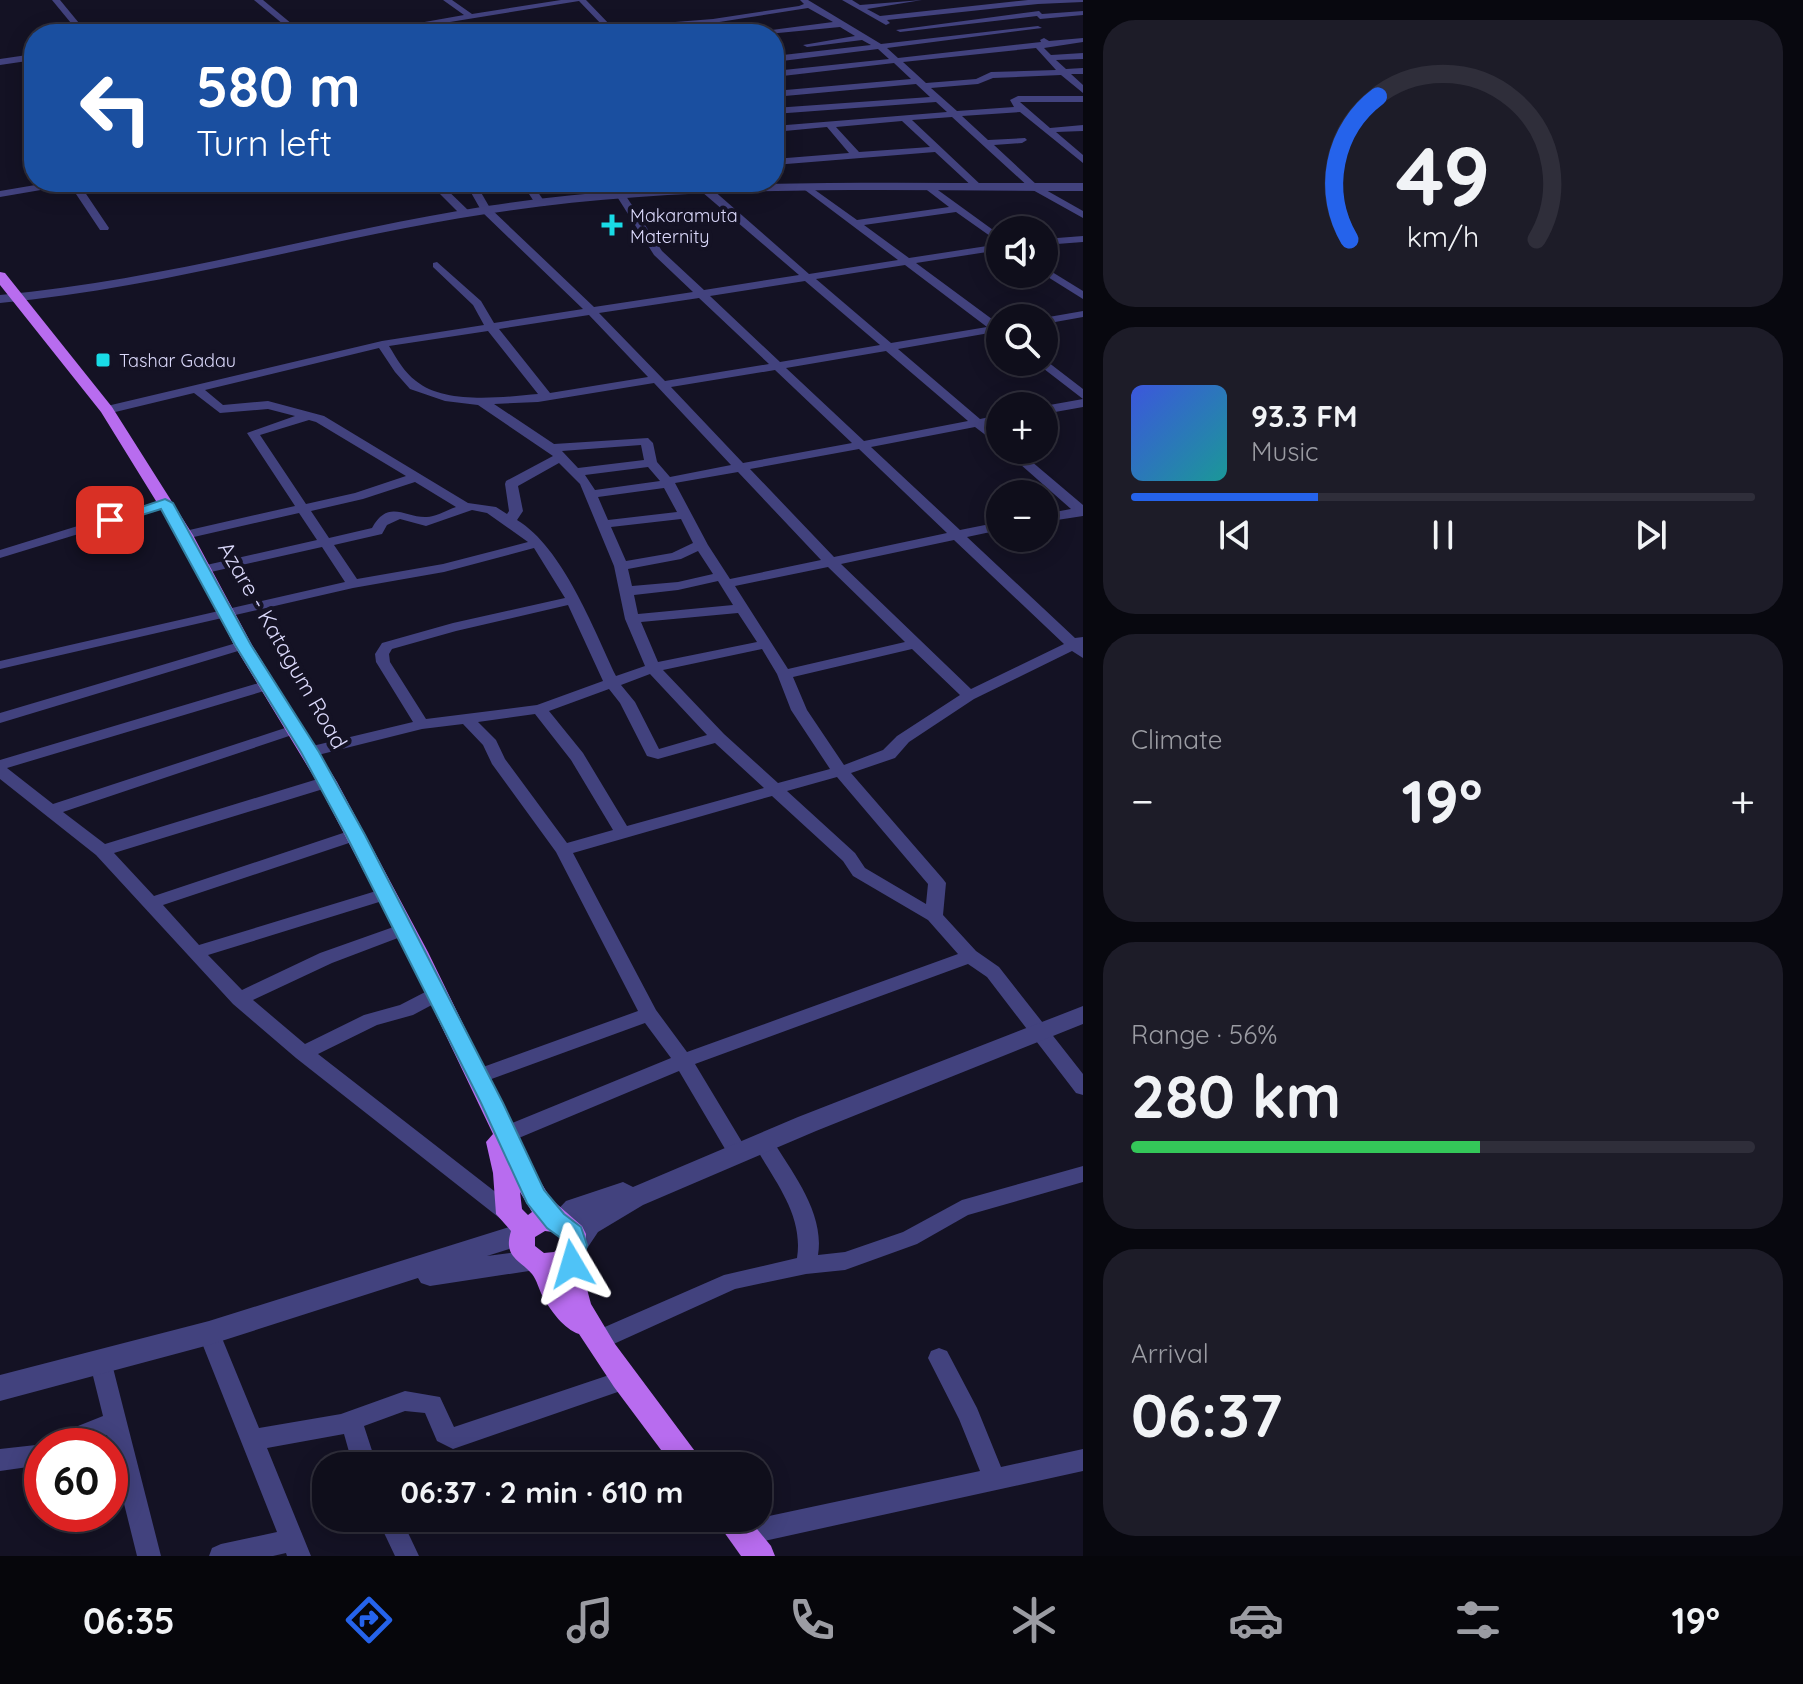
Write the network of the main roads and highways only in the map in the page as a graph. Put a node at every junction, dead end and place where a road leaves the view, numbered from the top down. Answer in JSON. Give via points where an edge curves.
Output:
{"nodes":[{"id":1,"x":0,"y":276,"type":"edge"},
{"id":2,"x":9,"y":299,"type":"edge"},
{"id":3,"x":476,"y":1073,"type":"junction"},
{"id":4,"x":557,"y":1221,"type":"junction"},
{"id":5,"x":519,"y":1226,"type":"junction"},
{"id":6,"x":574,"y":1248,"type":"junction"},
{"id":7,"x":537,"y":1263,"type":"junction"},
{"id":8,"x":626,"y":1378,"type":"junction"},
{"id":9,"x":681,"y":1452,"type":"edge"}],
"edges":[{"from":1,"to":2,"type":"main road","name":"Azare - Katagum Road"},
{"from":2,"to":3,"type":"main road","name":"Azare - Katagum Road","via":[[107,410],[185,535],[243,645],[327,782]]},
{"from":3,"to":4,"type":"main road","name":"Azare - Katagum Road","via":[[535,1196]]},
{"from":3,"to":5,"type":"main road","name":"Azare - Katagum Road"},
{"from":4,"to":5,"type":"main road"},
{"from":4,"to":6,"type":"main road","name":"Azare - Katagum Road","via":[[573,1234]]},
{"from":5,"to":7,"type":"main road","name":"Azare - Katagum Road","via":[[522,1249]]},
{"from":6,"to":7,"type":"main road","via":[[560,1263]]},
{"from":6,"to":8,"type":"main road","name":"Azare - Katagum Road","via":[[572,1290]]},
{"from":7,"to":8,"type":"main road","name":"Azare - Katagum Road","via":[[554,1292]]},
{"from":8,"to":9,"type":"main road","name":"Azare - Katagum Road"}]}
